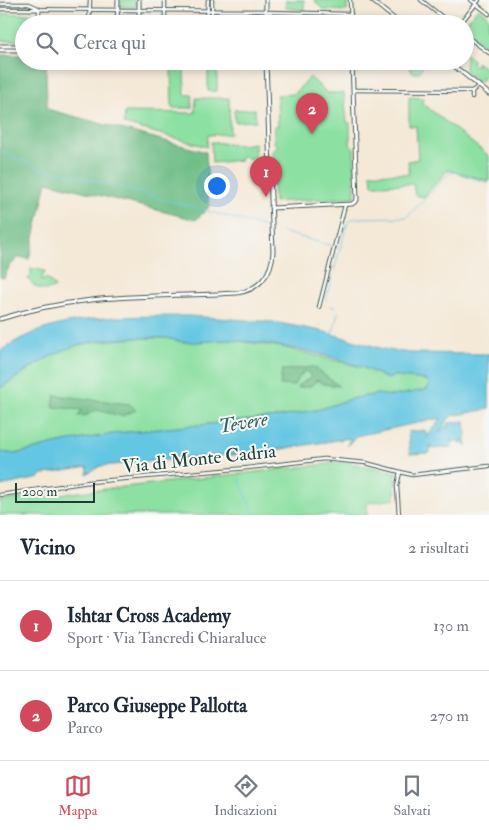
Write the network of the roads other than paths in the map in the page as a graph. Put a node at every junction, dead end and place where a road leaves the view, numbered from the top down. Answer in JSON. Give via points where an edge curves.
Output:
{"nodes":[{"id":1,"x":90,"y":0,"type":"edge"},
{"id":2,"x":118,"y":0,"type":"edge"},
{"id":3,"x":139,"y":0,"type":"edge"},
{"id":4,"x":165,"y":0,"type":"edge"},
{"id":5,"x":208,"y":0,"type":"edge"},
{"id":6,"x":212,"y":0,"type":"edge"},
{"id":7,"x":266,"y":0,"type":"edge"},
{"id":8,"x":350,"y":0,"type":"edge"},
{"id":9,"x":371,"y":0,"type":"edge"},
{"id":10,"x":421,"y":0,"type":"edge"},
{"id":11,"x":471,"y":0,"type":"edge"},
{"id":12,"x":479,"y":0,"type":"edge"},
{"id":13,"x":6,"y":2,"type":"edge"},
{"id":14,"x":12,"y":2,"type":"edge"},
{"id":15,"x":0,"y":4,"type":"edge"},
{"id":16,"x":476,"y":4,"type":"junction"},
{"id":17,"x":0,"y":8,"type":"edge"},
{"id":18,"x":39,"y":9,"type":"junction"},
{"id":19,"x":90,"y":10,"type":"junction"},
{"id":20,"x":118,"y":10,"type":"junction"},
{"id":21,"x":139,"y":10,"type":"junction"},
{"id":22,"x":165,"y":10,"type":"junction"},
{"id":23,"x":208,"y":11,"type":"junction"},
{"id":24,"x":212,"y":11,"type":"junction"},
{"id":25,"x":266,"y":12,"type":"junction"},
{"id":26,"x":351,"y":14,"type":"joint"},
{"id":27,"x":489,"y":14,"type":"edge"},
{"id":28,"x":39,"y":15,"type":"edge"},
{"id":29,"x":90,"y":15,"type":"edge"},
{"id":30,"x":118,"y":15,"type":"edge"},
{"id":31,"x":139,"y":15,"type":"edge"},
{"id":32,"x":165,"y":15,"type":"edge"},
{"id":33,"x":208,"y":15,"type":"edge"},
{"id":34,"x":212,"y":15,"type":"edge"},
{"id":35,"x":390,"y":15,"type":"edge"},
{"id":36,"x":440,"y":15,"type":"edge"},
{"id":37,"x":467,"y":15,"type":"edge"},
{"id":38,"x":474,"y":41,"type":"edge"},
{"id":39,"x":0,"y":48,"type":"edge"},
{"id":40,"x":15,"y":48,"type":"edge"},
{"id":41,"x":489,"y":53,"type":"edge"},
{"id":42,"x":266,"y":70,"type":"edge"},
{"id":43,"x":353,"y":70,"type":"edge"},
{"id":44,"x":459,"y":70,"type":"edge"},
{"id":45,"x":479,"y":86,"type":"junction"},
{"id":46,"x":354,"y":90,"type":"junction"},
{"id":47,"x":472,"y":91,"type":"junction"},
{"id":48,"x":489,"y":94,"type":"edge"},
{"id":49,"x":472,"y":97,"type":"dead end"},
{"id":50,"x":345,"y":204,"type":"junction"},
{"id":51,"x":272,"y":208,"type":"junction"},
{"id":52,"x":319,"y":307,"type":"dead end"},
{"id":53,"x":0,"y":319,"type":"edge"},
{"id":54,"x":489,"y":466,"type":"edge"},
{"id":55,"x":400,"y":472,"type":"junction"},
{"id":56,"x":0,"y":495,"type":"edge"},
{"id":57,"x":399,"y":515,"type":"edge"}],
"edges":[{"from":1,"to":19,"type":"street"},
{"from":2,"to":20,"type":"street"},
{"from":3,"to":21,"type":"street"},
{"from":4,"to":22,"type":"street"},
{"from":5,"to":23,"type":"street"},
{"from":6,"to":24,"type":"street"},
{"from":7,"to":25,"type":"street"},
{"from":8,"to":26,"type":"street"},
{"from":9,"to":35,"type":"street"},
{"from":10,"to":36,"type":"street"},
{"from":11,"to":16,"type":"street"},
{"from":12,"to":16,"type":"street"},
{"from":13,"to":14,"type":"street"},
{"from":13,"to":15,"type":"street"},
{"from":14,"to":18,"type":"street","via":[[31,4]]},
{"from":16,"to":27,"type":"street"},
{"from":16,"to":37,"type":"street"},
{"from":17,"to":18,"type":"street"},
{"from":18,"to":19,"type":"street"},
{"from":18,"to":28,"type":"street"},
{"from":19,"to":20,"type":"street"},
{"from":19,"to":29,"type":"street"},
{"from":20,"to":21,"type":"street"},
{"from":20,"to":30,"type":"street"},
{"from":21,"to":22,"type":"street"},
{"from":21,"to":31,"type":"street"},
{"from":22,"to":23,"type":"street"},
{"from":22,"to":32,"type":"street"},
{"from":23,"to":24,"type":"street"},
{"from":23,"to":33,"type":"street"},
{"from":24,"to":25,"type":"street"},
{"from":24,"to":34,"type":"street"},
{"from":25,"to":26,"type":"street"},
{"from":38,"to":41,"type":"street"},
{"from":39,"to":40,"type":"street"},
{"from":42,"to":51,"type":"street"},
{"from":43,"to":46,"type":"street"},
{"from":44,"to":45,"type":"street"},
{"from":45,"to":47,"type":"street"},
{"from":45,"to":48,"type":"street"},
{"from":46,"to":47,"type":"street"},
{"from":46,"to":50,"type":"street","via":[[358,198],[354,203]]},
{"from":47,"to":49,"type":"street"},
{"from":50,"to":51,"type":"street"},
{"from":50,"to":52,"type":"street"},
{"from":51,"to":53,"type":"street","via":[[272,262],[265,278],[252,289],[237,293],[91,298],[51,304]]},
{"from":54,"to":55,"type":"street","name":"Via di Monte Cadria","via":[[425,475]]},
{"from":55,"to":56,"type":"street","name":"Via di Monte Cadria","via":[[358,461],[321,459],[82,483]]},
{"from":55,"to":57,"type":"street","via":[[397,486]]}]}
